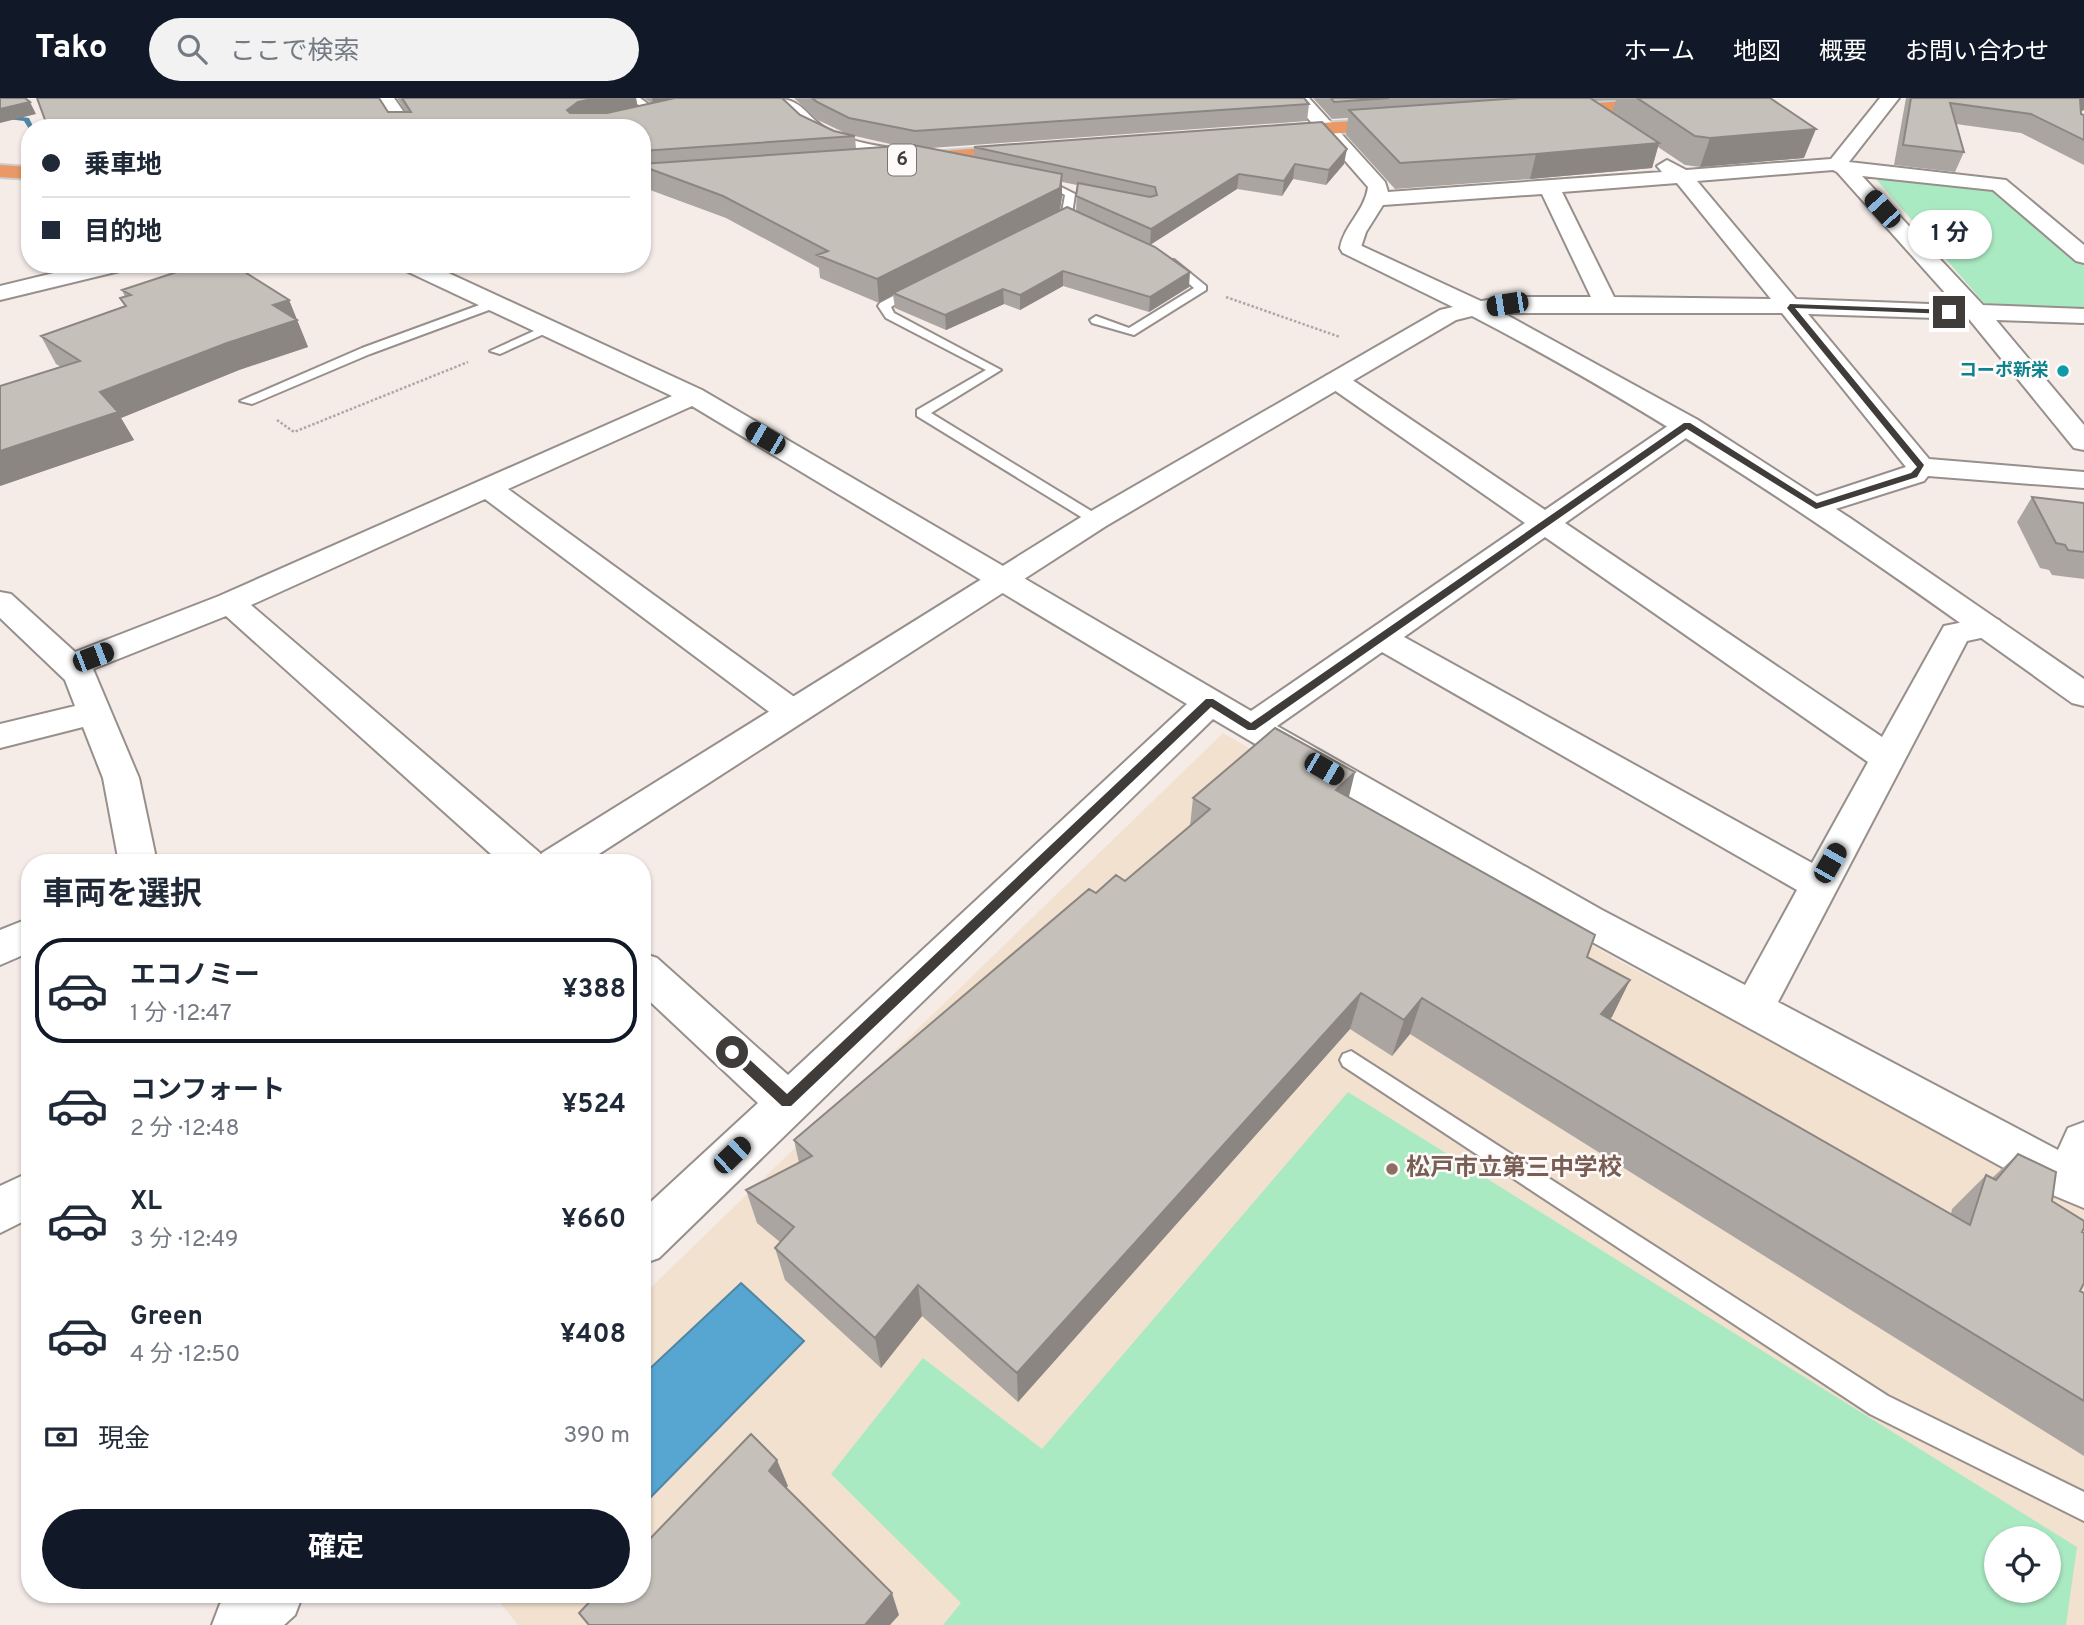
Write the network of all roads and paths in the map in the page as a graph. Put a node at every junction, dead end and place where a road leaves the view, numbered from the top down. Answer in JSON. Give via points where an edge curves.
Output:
{"nodes":[{"id":1,"x":385,"y":98,"type":"edge"},
{"id":2,"x":634,"y":98,"type":"edge"},
{"id":3,"x":779,"y":98,"type":"edge"},
{"id":4,"x":1299,"y":98,"type":"edge"},
{"id":5,"x":1738,"y":98,"type":"edge"},
{"id":6,"x":1890,"y":98,"type":"edge"},
{"id":7,"x":1570,"y":104,"type":"edge"},
{"id":8,"x":661,"y":111,"type":"joint"},
{"id":9,"x":1541,"y":113,"type":"edge"},
{"id":10,"x":628,"y":118,"type":"edge"},
{"id":11,"x":400,"y":119,"type":"edge"},
{"id":12,"x":1422,"y":122,"type":"edge"},
{"id":13,"x":1612,"y":128,"type":"edge"},
{"id":14,"x":1329,"y":129,"type":"junction"},
{"id":15,"x":1259,"y":134,"type":"edge"},
{"id":16,"x":1053,"y":149,"type":"edge"},
{"id":17,"x":1653,"y":156,"type":"edge"},
{"id":18,"x":917,"y":159,"type":"junction"},
{"id":19,"x":851,"y":164,"type":"edge"},
{"id":20,"x":1840,"y":166,"type":"junction"},
{"id":21,"x":0,"y":172,"type":"edge"},
{"id":22,"x":21,"y":173,"type":"edge"},
{"id":23,"x":991,"y":175,"type":"edge"},
{"id":24,"x":1683,"y":177,"type":"junction"},
{"id":25,"x":1037,"y":184,"type":"edge"},
{"id":26,"x":1549,"y":187,"type":"junction"},
{"id":27,"x":1059,"y":189,"type":"junction"},
{"id":28,"x":1085,"y":192,"type":"edge"},
{"id":29,"x":1379,"y":199,"type":"junction"},
{"id":30,"x":1043,"y":226,"type":"edge"},
{"id":31,"x":1157,"y":254,"type":"edge"},
{"id":32,"x":2084,"y":256,"type":"edge"},
{"id":33,"x":83,"y":273,"type":"edge"},
{"id":34,"x":429,"y":273,"type":"edge"},
{"id":35,"x":925,"y":284,"type":"edge"},
{"id":36,"x":1202,"y":288,"type":"junction"},
{"id":37,"x":0,"y":293,"type":"edge"},
{"id":38,"x":493,"y":304,"type":"junction"},
{"id":39,"x":1606,"y":304,"type":"junction"},
{"id":40,"x":1790,"y":306,"type":"junction"},
{"id":41,"x":1477,"y":309,"type":"junction"},
{"id":42,"x":1976,"y":313,"type":"junction"},
{"id":43,"x":2084,"y":316,"type":"edge"},
{"id":44,"x":1096,"y":320,"type":"dead end"},
{"id":45,"x":549,"y":330,"type":"junction"},
{"id":46,"x":496,"y":351,"type":"joint"},
{"id":47,"x":1379,"y":355,"type":"junction"},
{"id":48,"x":1336,"y":380,"type":"junction"},
{"id":49,"x":693,"y":396,"type":"junction"},
{"id":50,"x":247,"y":401,"type":"joint"},
{"id":51,"x":1687,"y":425,"type":"junction"},
{"id":52,"x":2084,"y":442,"type":"edge"},
{"id":53,"x":1921,"y":467,"type":"junction"},
{"id":54,"x":2084,"y":480,"type":"edge"},
{"id":55,"x":487,"y":488,"type":"junction"},
{"id":56,"x":1816,"y":506,"type":"junction"},
{"id":57,"x":1096,"y":520,"type":"junction"},
{"id":58,"x":1545,"y":525,"type":"junction"},
{"id":59,"x":1003,"y":579,"type":"junction"},
{"id":60,"x":230,"y":604,"type":"junction"},
{"id":61,"x":2,"y":606,"type":"edge"},
{"id":62,"x":1988,"y":627,"type":"junction"},
{"id":63,"x":1380,"y":637,"type":"junction"},
{"id":64,"x":71,"y":666,"type":"junction"},
{"id":65,"x":2084,"y":695,"type":"edge"},
{"id":66,"x":1210,"y":702,"type":"junction"},
{"id":67,"x":792,"y":712,"type":"junction"},
{"id":68,"x":95,"y":713,"type":"junction"},
{"id":69,"x":1251,"y":727,"type":"junction"},
{"id":70,"x":0,"y":736,"type":"edge"},
{"id":71,"x":1889,"y":759,"type":"junction"},
{"id":72,"x":136,"y":854,"type":"edge"},
{"id":73,"x":516,"y":854,"type":"edge"},
{"id":74,"x":570,"y":854,"type":"edge"},
{"id":75,"x":1818,"y":884,"type":"junction"},
{"id":76,"x":21,"y":938,"type":"edge"},
{"id":77,"x":0,"y":949,"type":"edge"},
{"id":78,"x":651,"y":977,"type":"edge"},
{"id":79,"x":1753,"y":1009,"type":"junction"},
{"id":80,"x":1350,"y":1060,"type":"dead end"},
{"id":81,"x":787,"y":1102,"type":"junction"},
{"id":82,"x":2080,"y":1170,"type":"edge"},
{"id":83,"x":21,"y":1198,"type":"edge"},
{"id":84,"x":0,"y":1211,"type":"edge"},
{"id":85,"x":651,"y":1233,"type":"edge"},
{"id":86,"x":2084,"y":1507,"type":"edge"},
{"id":87,"x":264,"y":1603,"type":"edge"},
{"id":88,"x":240,"y":1625,"type":"edge"}],
"edges":[{"from":1,"to":11,"type":"street"},
{"from":2,"to":8,"type":"lane"},
{"from":3,"to":18,"type":"street","via":[[823,135]]},
{"from":4,"to":14,"type":"street"},
{"from":5,"to":7,"type":"highway"},
{"from":6,"to":20,"type":"street"},
{"from":7,"to":9,"type":"highway"},
{"from":7,"to":13,"type":"street"},
{"from":8,"to":10,"type":"street"},
{"from":12,"to":14,"type":"highway"},
{"from":14,"to":15,"type":"highway"},
{"from":14,"to":29,"type":"street","via":[[1378,186]]},
{"from":16,"to":18,"type":"highway","number":"6"},
{"from":17,"to":24,"type":"street"},
{"from":18,"to":19,"type":"highway","number":"6"},
{"from":18,"to":23,"type":"street"},
{"from":20,"to":24,"type":"street"},
{"from":20,"to":32,"type":"street","via":[[1999,184]]},
{"from":20,"to":42,"type":"street"},
{"from":21,"to":22,"type":"highway"},
{"from":24,"to":26,"type":"street"},
{"from":24,"to":40,"type":"street"},
{"from":25,"to":27,"type":"street"},
{"from":26,"to":29,"type":"street"},
{"from":26,"to":39,"type":"street"},
{"from":27,"to":28,"type":"lane"},
{"from":27,"to":30,"type":"lane","via":[[1070,194],[1073,217]]},
{"from":29,"to":41,"type":"street","via":[[1351,238],[1351,248]]},
{"from":31,"to":36,"type":"lane"},
{"from":33,"to":37,"type":"street"},
{"from":34,"to":38,"type":"street"},
{"from":35,"to":57,"type":"lane","via":[[890,300],[884,306],[890,315],[995,370],[922,413]]},
{"from":36,"to":44,"type":"lane","via":[[1130,332]]},
{"from":36,"to":47,"type":"path","via":[[1319,328]]},
{"from":38,"to":45,"type":"street"},
{"from":38,"to":50,"type":"lane"},
{"from":39,"to":40,"type":"street"},
{"from":39,"to":41,"type":"street","via":[[1507,304]]},
{"from":40,"to":42,"type":"street"},
{"from":40,"to":53,"type":"street"},
{"from":41,"to":47,"type":"street","via":[[1448,315]]},
{"from":41,"to":51,"type":"street"},
{"from":42,"to":43,"type":"street"},
{"from":42,"to":52,"type":"street"},
{"from":45,"to":46,"type":"lane"},
{"from":45,"to":49,"type":"street"},
{"from":46,"to":50,"type":"path","via":[[294,432]]},
{"from":47,"to":48,"type":"street"},
{"from":48,"to":57,"type":"street"},
{"from":48,"to":58,"type":"street"},
{"from":49,"to":55,"type":"street"},
{"from":49,"to":59,"type":"street"},
{"from":51,"to":56,"type":"street"},
{"from":51,"to":58,"type":"street"},
{"from":53,"to":54,"type":"street"},
{"from":53,"to":56,"type":"street","via":[[1914,475]]},
{"from":55,"to":60,"type":"street"},
{"from":55,"to":67,"type":"street"},
{"from":56,"to":62,"type":"street"},
{"from":57,"to":59,"type":"street"},
{"from":58,"to":63,"type":"street"},
{"from":58,"to":71,"type":"street"},
{"from":59,"to":66,"type":"street"},
{"from":59,"to":67,"type":"street"},
{"from":60,"to":64,"type":"street"},
{"from":60,"to":73,"type":"street"},
{"from":61,"to":64,"type":"street"},
{"from":62,"to":65,"type":"street"},
{"from":62,"to":71,"type":"street","via":[[1955,633]]},
{"from":63,"to":69,"type":"street"},
{"from":63,"to":75,"type":"street"},
{"from":64,"to":68,"type":"street","via":[[80,675]]},
{"from":66,"to":69,"type":"street"},
{"from":66,"to":81,"type":"street"},
{"from":67,"to":74,"type":"street"},
{"from":68,"to":70,"type":"street"},
{"from":68,"to":72,"type":"street","via":[[121,778]]},
{"from":69,"to":79,"type":"street","via":[[1588,921]]},
{"from":71,"to":75,"type":"street"},
{"from":75,"to":79,"type":"street"},
{"from":76,"to":77,"type":"street"},
{"from":78,"to":81,"type":"street"},
{"from":79,"to":82,"type":"street"},
{"from":80,"to":86,"type":"lane","via":[[1879,1405]]},
{"from":81,"to":85,"type":"street"},
{"from":83,"to":84,"type":"street"},
{"from":87,"to":88,"type":"street"}]}
